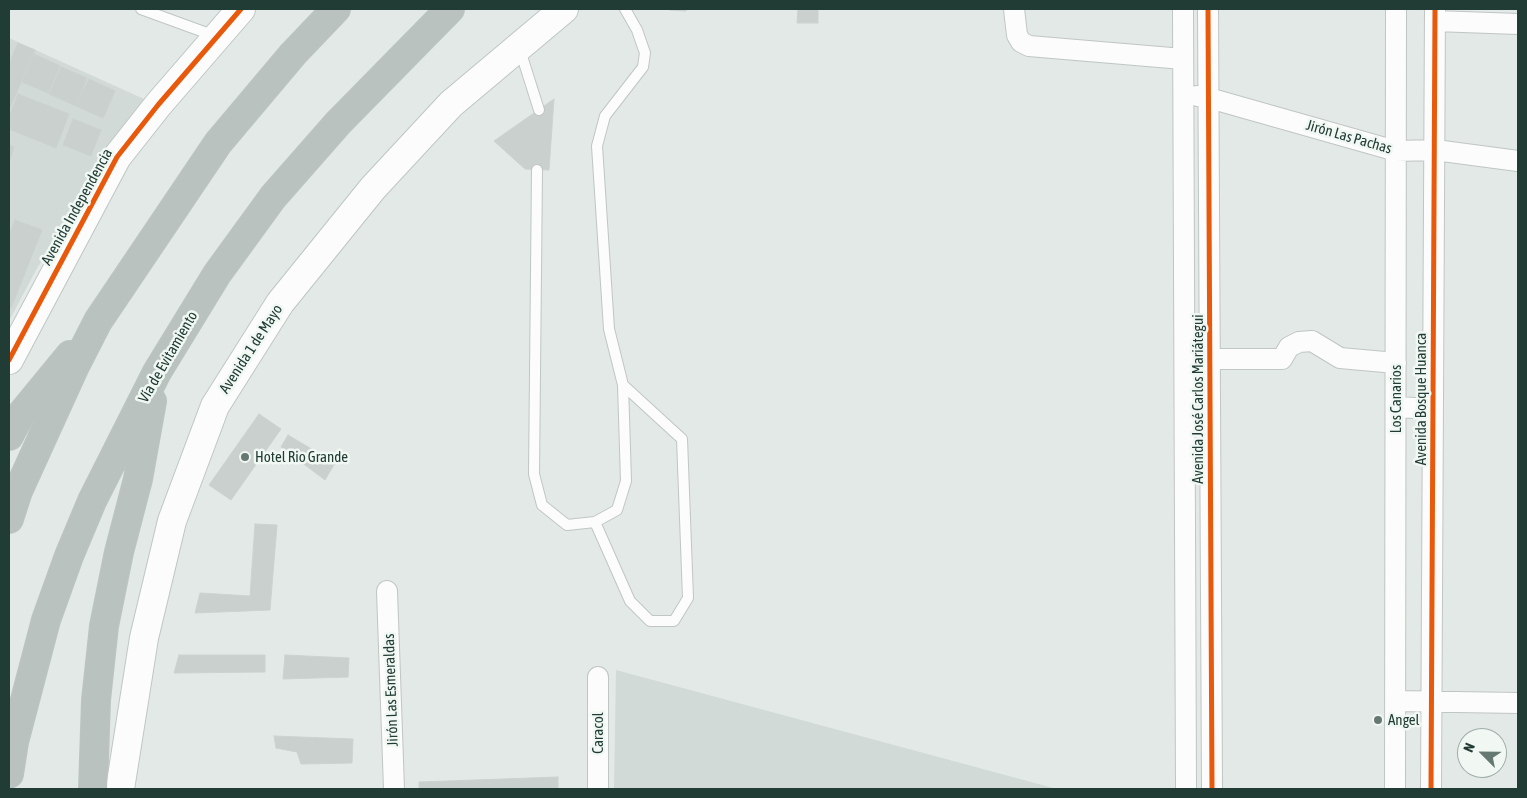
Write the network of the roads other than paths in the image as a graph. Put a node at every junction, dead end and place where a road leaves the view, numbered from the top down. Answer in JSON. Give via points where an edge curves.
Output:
{"nodes":[{"id":1,"x":141,"y":9,"type":"edge"},
{"id":2,"x":241,"y":9,"type":"edge"},
{"id":3,"x":336,"y":9,"type":"edge"},
{"id":4,"x":450,"y":9,"type":"edge"},
{"id":5,"x":564,"y":9,"type":"edge"},
{"id":6,"x":625,"y":9,"type":"edge"},
{"id":7,"x":1014,"y":9,"type":"edge"},
{"id":8,"x":1183,"y":9,"type":"edge"},
{"id":9,"x":1208,"y":9,"type":"edge"},
{"id":10,"x":1396,"y":9,"type":"edge"},
{"id":11,"x":1435,"y":15,"type":"edge"},
{"id":12,"x":1518,"y":24,"type":"edge"},
{"id":13,"x":217,"y":37,"type":"junction"},
{"id":14,"x":519,"y":46,"type":"junction"},
{"id":15,"x":1183,"y":59,"type":"junction"},
{"id":16,"x":1183,"y":95,"type":"junction"},
{"id":17,"x":1209,"y":98,"type":"junction"},
{"id":18,"x":538,"y":110,"type":"dead end"},
{"id":19,"x":1435,"y":150,"type":"junction"},
{"id":20,"x":1396,"y":151,"type":"junction"},
{"id":21,"x":1518,"y":161,"type":"edge"},
{"id":22,"x":537,"y":170,"type":"dead end"},
{"id":23,"x":98,"y":321,"type":"junction"},
{"id":24,"x":9,"y":360,"type":"edge"},
{"id":25,"x":1210,"y":360,"type":"junction"},
{"id":26,"x":1396,"y":363,"type":"junction"},
{"id":27,"x":157,"y":372,"type":"junction"},
{"id":28,"x":623,"y":385,"type":"junction"},
{"id":29,"x":1396,"y":407,"type":"junction"},
{"id":30,"x":1433,"y":409,"type":"junction"},
{"id":31,"x":9,"y":436,"type":"edge"},
{"id":32,"x":9,"y":519,"type":"edge"},
{"id":33,"x":595,"y":522,"type":"junction"},
{"id":34,"x":388,"y":591,"type":"dead end"},
{"id":35,"x":598,"y":677,"type":"dead end"},
{"id":36,"x":1395,"y":701,"type":"junction"},
{"id":37,"x":1431,"y":701,"type":"junction"},
{"id":38,"x":1518,"y":703,"type":"edge"},
{"id":39,"x":9,"y":774,"type":"edge"},
{"id":40,"x":93,"y":789,"type":"edge"},
{"id":41,"x":120,"y":789,"type":"edge"},
{"id":42,"x":394,"y":789,"type":"edge"},
{"id":43,"x":598,"y":789,"type":"edge"},
{"id":44,"x":1186,"y":789,"type":"edge"},
{"id":45,"x":1212,"y":789,"type":"edge"},
{"id":46,"x":1395,"y":789,"type":"edge"},
{"id":47,"x":1431,"y":789,"type":"edge"}],
"edges":[{"from":1,"to":13,"type":"lane"},
{"from":2,"to":13,"type":"main road","name":"Avenida Independencia"},
{"from":3,"to":23,"type":"highway","via":[[293,54],[218,143]]},
{"from":4,"to":27,"type":"highway","name":"Vía de Evitamiento","via":[[338,123],[273,197],[218,274]]},
{"from":5,"to":14,"type":"main road","name":"Avenida 1 de Mayo"},
{"from":6,"to":28,"type":"lane","via":[[645,53],[643,67],[606,116],[597,146],[609,329]]},
{"from":7,"to":15,"type":"street","via":[[1017,35],[1029,46]]},
{"from":8,"to":15,"type":"street","name":"Avenida José Carlos Mariátegui"},
{"from":9,"to":17,"type":"street","name":"Avenida José Carlos Mariátegui"},
{"from":10,"to":20,"type":"street","name":"Los Canarios"},
{"from":11,"to":12,"type":"street"},
{"from":11,"to":19,"type":"street","name":"Avenida Bosque Huanca"},
{"from":13,"to":24,"type":"main road","name":"Avenida Independencia","via":[[117,157]]},
{"from":14,"to":18,"type":"lane"},
{"from":14,"to":41,"type":"main road","name":"Avenida 1 de Mayo","via":[[451,104],[373,188],[280,303],[215,406],[172,521],[144,638]]},
{"from":15,"to":16,"type":"street","name":"Avenida José Carlos Mariátegui"},
{"from":16,"to":17,"type":"street","name":"Jirón Las Pachas"},
{"from":16,"to":44,"type":"street","name":"Avenida José Carlos Mariátegui"},
{"from":17,"to":20,"type":"street","name":"Jirón Las Pachas"},
{"from":17,"to":25,"type":"street","name":"Avenida José Carlos Mariátegui"},
{"from":19,"to":20,"type":"street","name":"Jirón Las Pachas"},
{"from":19,"to":21,"type":"street","name":"Jirón Las Pachas"},
{"from":19,"to":30,"type":"street","name":"Avenida Bosque Huanca"},
{"from":20,"to":26,"type":"street","name":"Los Canarios"},
{"from":22,"to":33,"type":"lane","via":[[534,474],[542,505],[567,525]]},
{"from":23,"to":31,"type":"highway","via":[[19,417]]},
{"from":23,"to":32,"type":"highway","via":[[18,491]]},
{"from":25,"to":26,"type":"street","via":[[1282,359],[1289,347],[1312,341],[1340,358]]},
{"from":25,"to":45,"type":"street","name":"Avenida José Carlos Mariátegui"},
{"from":26,"to":29,"type":"street","name":"Los Canarios"},
{"from":27,"to":39,"type":"highway","name":"Vía de Evitamiento","via":[[92,501],[69,556],[46,620],[14,742]]},
{"from":27,"to":40,"type":"highway","via":[[138,479],[104,626],[96,700]]},
{"from":28,"to":33,"type":"lane","via":[[626,481],[616,510]]},
{"from":28,"to":33,"type":"lane","via":[[682,439],[688,598],[674,621],[650,621],[630,601]]},
{"from":29,"to":30,"type":"street"},
{"from":29,"to":36,"type":"street","name":"Los Canarios"},
{"from":30,"to":37,"type":"street","name":"Avenida Bosque Huanca"},
{"from":34,"to":42,"type":"street","name":"Jirón Las Esmeraldas"},
{"from":35,"to":43,"type":"street","name":"Caracol"},
{"from":36,"to":37,"type":"street"},
{"from":36,"to":46,"type":"street","name":"Los Canarios"},
{"from":37,"to":38,"type":"street"},
{"from":37,"to":47,"type":"street","name":"Avenida Bosque Huanca"}]}
